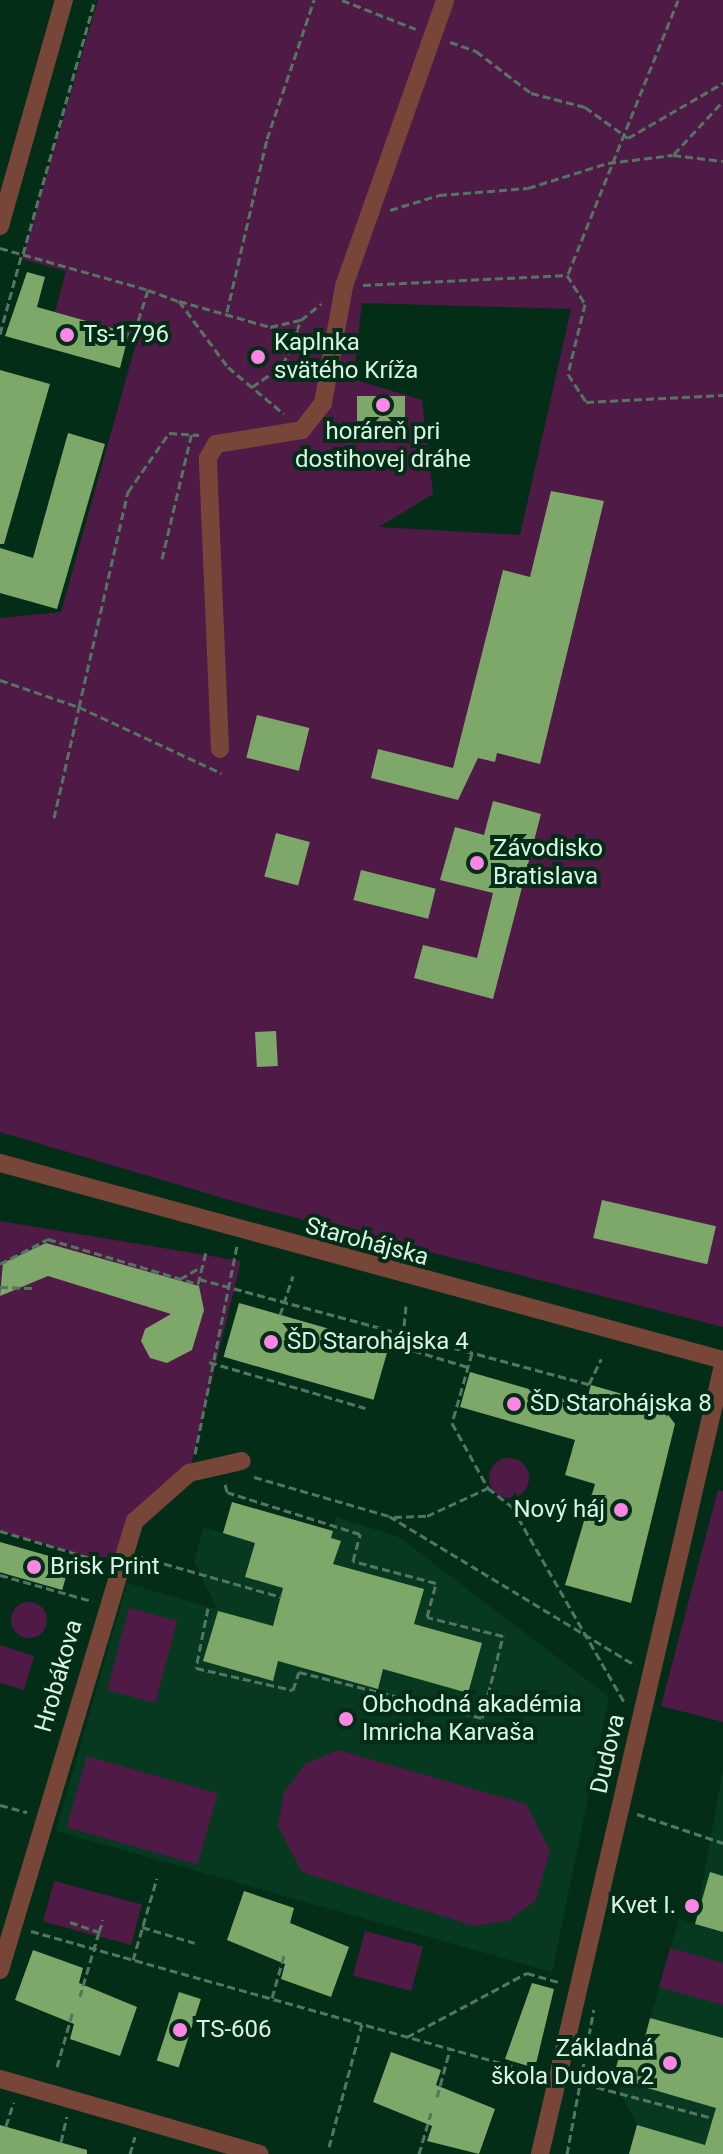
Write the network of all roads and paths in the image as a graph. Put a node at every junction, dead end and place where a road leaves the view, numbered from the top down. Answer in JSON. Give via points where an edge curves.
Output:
{"nodes":[{"id":1,"x":64,"y":0,"type":"edge"},
{"id":2,"x":95,"y":0,"type":"edge"},
{"id":3,"x":314,"y":0,"type":"edge"},
{"id":4,"x":342,"y":0,"type":"edge"},
{"id":5,"x":445,"y":0,"type":"edge"},
{"id":6,"x":678,"y":0,"type":"edge"},
{"id":7,"x":433,"y":36,"type":"junction"},
{"id":8,"x":723,"y":83,"type":"edge"},
{"id":9,"x":723,"y":101,"type":"edge"},
{"id":10,"x":628,"y":138,"type":"junction"},
{"id":11,"x":673,"y":155,"type":"junction"},
{"id":12,"x":723,"y":161,"type":"edge"},
{"id":13,"x":608,"y":163,"type":"junction"},
{"id":14,"x":369,"y":217,"type":"junction"},
{"id":15,"x":0,"y":226,"type":"edge"},
{"id":16,"x":0,"y":248,"type":"edge"},
{"id":17,"x":22,"y":254,"type":"junction"},
{"id":18,"x":567,"y":275,"type":"junction"},
{"id":19,"x":344,"y":286,"type":"junction"},
{"id":20,"x":148,"y":290,"type":"junction"},
{"id":21,"x":179,"y":301,"type":"junction"},
{"id":22,"x":227,"y":312,"type":"junction"},
{"id":23,"x":301,"y":320,"type":"junction"},
{"id":24,"x":0,"y":334,"type":"edge"},
{"id":25,"x":134,"y":334,"type":"dead end"},
{"id":26,"x":252,"y":387,"type":"junction"},
{"id":27,"x":723,"y":395,"type":"edge"},
{"id":28,"x":302,"y":430,"type":"junction"},
{"id":29,"x":162,"y":559,"type":"dead end"},
{"id":30,"x":0,"y":680,"type":"edge"},
{"id":31,"x":79,"y":707,"type":"junction"},
{"id":32,"x":220,"y":749,"type":"dead end"},
{"id":33,"x":221,"y":773,"type":"dead end"},
{"id":34,"x":54,"y":818,"type":"dead end"},
{"id":35,"x":0,"y":1163,"type":"edge"},
{"id":36,"x":206,"y":1252,"type":"dead end"},
{"id":37,"x":236,"y":1260,"type":"dead end"},
{"id":38,"x":0,"y":1264,"type":"edge"},
{"id":39,"x":203,"y":1267,"type":"junction"},
{"id":40,"x":293,"y":1276,"type":"dead end"},
{"id":41,"x":180,"y":1279,"type":"junction"},
{"id":42,"x":199,"y":1279,"type":"junction"},
{"id":43,"x":0,"y":1287,"type":"edge"},
{"id":44,"x":32,"y":1288,"type":"dead end"},
{"id":45,"x":229,"y":1288,"type":"junction"},
{"id":46,"x":284,"y":1304,"type":"junction"},
{"id":47,"x":406,"y":1306,"type":"dead end"},
{"id":48,"x":280,"y":1315,"type":"dead end"},
{"id":49,"x":405,"y":1333,"type":"junction"},
{"id":50,"x":472,"y":1353,"type":"junction"},
{"id":51,"x":601,"y":1359,"type":"dead end"},
{"id":52,"x":209,"y":1362,"type":"junction"},
{"id":53,"x":723,"y":1362,"type":"edge"},
{"id":54,"x":468,"y":1367,"type":"junction"},
{"id":55,"x":365,"y":1408,"type":"dead end"},
{"id":56,"x":682,"y":1409,"type":"dead end"},
{"id":57,"x":698,"y":1414,"type":"dead end"},
{"id":58,"x":215,"y":1461,"type":"junction"},
{"id":59,"x":245,"y":1468,"type":"joint"},
{"id":60,"x":189,"y":1473,"type":"junction"},
{"id":61,"x":488,"y":1488,"type":"junction"},
{"id":62,"x":389,"y":1516,"type":"junction"},
{"id":63,"x":0,"y":1531,"type":"edge"},
{"id":64,"x":119,"y":1558,"type":"junction"},
{"id":65,"x":0,"y":1575,"type":"edge"},
{"id":66,"x":281,"y":1597,"type":"dead end"},
{"id":67,"x":94,"y":1601,"type":"dead end"},
{"id":68,"x":208,"y":1608,"type":"dead end"},
{"id":69,"x":576,"y":1629,"type":"junction"},
{"id":70,"x":638,"y":1667,"type":"dead end"},
{"id":71,"x":628,"y":1709,"type":"dead end"},
{"id":72,"x":0,"y":1805,"type":"edge"},
{"id":73,"x":619,"y":1810,"type":"junction"},
{"id":74,"x":32,"y":1814,"type":"dead end"},
{"id":75,"x":723,"y":1843,"type":"edge"},
{"id":76,"x":157,"y":1878,"type":"dead end"},
{"id":77,"x":103,"y":1920,"type":"dead end"},
{"id":78,"x":70,"y":1922,"type":"dead end"},
{"id":79,"x":12,"y":1926,"type":"junction"},
{"id":80,"x":142,"y":1927,"type":"junction"},
{"id":81,"x":99,"y":1932,"type":"junction"},
{"id":82,"x":195,"y":1943,"type":"dead end"},
{"id":83,"x":95,"y":1949,"type":"junction"},
{"id":84,"x":285,"y":1952,"type":"dead end"},
{"id":85,"x":133,"y":1960,"type":"junction"},
{"id":86,"x":0,"y":1970,"type":"edge"},
{"id":87,"x":565,"y":1984,"type":"dead end"},
{"id":88,"x":597,"y":1993,"type":"dead end"},
{"id":89,"x":80,"y":1996,"type":"dead end"},
{"id":90,"x":272,"y":1999,"type":"junction"},
{"id":91,"x":73,"y":2011,"type":"dead end"},
{"id":92,"x":362,"y":2024,"type":"junction"},
{"id":93,"x":407,"y":2037,"type":"junction"},
{"id":94,"x":450,"y":2049,"type":"junction"},
{"id":95,"x":57,"y":2067,"type":"dead end"},
{"id":96,"x":544,"y":2075,"type":"dead end"},
{"id":97,"x":0,"y":2079,"type":"edge"},
{"id":98,"x":584,"y":2083,"type":"junction"},
{"id":99,"x":437,"y":2097,"type":"dead end"},
{"id":100,"x":15,"y":2098,"type":"dead end"},
{"id":101,"x":68,"y":2113,"type":"dead end"},
{"id":102,"x":431,"y":2113,"type":"dead end"},
{"id":103,"x":713,"y":2118,"type":"dead end"},
{"id":104,"x":6,"y":2126,"type":"dead end"},
{"id":105,"x":136,"y":2133,"type":"dead end"},
{"id":106,"x":61,"y":2142,"type":"dead end"},
{"id":107,"x":329,"y":2147,"type":"dead end"},
{"id":108,"x":130,"y":2154,"type":"edge"},
{"id":109,"x":259,"y":2154,"type":"edge"},
{"id":110,"x":419,"y":2154,"type":"edge"},
{"id":111,"x":540,"y":2154,"type":"edge"},
{"id":112,"x":567,"y":2154,"type":"edge"}],
"edges":[{"from":1,"to":15,"type":"street"},
{"from":2,"to":17,"type":"path"},
{"from":3,"to":22,"type":"path","via":[[267,139]]},
{"from":4,"to":7,"type":"path"},
{"from":5,"to":7,"type":"street"},
{"from":6,"to":10,"type":"path"},
{"from":7,"to":10,"type":"path","via":[[476,51],[531,93],[585,107]]},
{"from":7,"to":14,"type":"street"},
{"from":8,"to":10,"type":"path"},
{"from":9,"to":11,"type":"path"},
{"from":10,"to":13,"type":"path"},
{"from":11,"to":12,"type":"path"},
{"from":11,"to":13,"type":"path"},
{"from":13,"to":14,"type":"path","via":[[528,188],[439,195]]},
{"from":13,"to":18,"type":"path"},
{"from":14,"to":19,"type":"street"},
{"from":16,"to":17,"type":"path"},
{"from":17,"to":20,"type":"path"},
{"from":17,"to":24,"type":"path"},
{"from":18,"to":19,"type":"path"},
{"from":18,"to":27,"type":"path","via":[[585,304],[568,374],[586,402]]},
{"from":19,"to":23,"type":"path"},
{"from":19,"to":28,"type":"street","via":[[323,403]]},
{"from":20,"to":21,"type":"path"},
{"from":20,"to":25,"type":"path"},
{"from":21,"to":22,"type":"path"},
{"from":21,"to":26,"type":"path"},
{"from":22,"to":23,"type":"path","via":[[270,327]]},
{"from":23,"to":26,"type":"path","via":[[303,330],[283,365]]},
{"from":26,"to":28,"type":"path"},
{"from":28,"to":32,"type":"street","via":[[216,444],[208,458]]},
{"from":29,"to":31,"type":"path","via":[[192,432],[169,433],[128,492]]},
{"from":30,"to":31,"type":"path"},
{"from":31,"to":33,"type":"path"},
{"from":31,"to":34,"type":"path"},
{"from":35,"to":53,"type":"street","name":"Starohájska"},
{"from":36,"to":39,"type":"path"},
{"from":37,"to":45,"type":"path"},
{"from":38,"to":41,"type":"path","via":[[48,1239]]},
{"from":39,"to":41,"type":"path"},
{"from":39,"to":42,"type":"path"},
{"from":40,"to":46,"type":"path"},
{"from":41,"to":42,"type":"path"},
{"from":42,"to":45,"type":"path"},
{"from":43,"to":44,"type":"path"},
{"from":45,"to":46,"type":"path"},
{"from":45,"to":52,"type":"path"},
{"from":46,"to":48,"type":"path"},
{"from":46,"to":49,"type":"path"},
{"from":47,"to":49,"type":"path"},
{"from":49,"to":50,"type":"path"},
{"from":49,"to":54,"type":"path","via":[[402,1347]]},
{"from":50,"to":51,"type":"path","via":[[589,1384]]},
{"from":50,"to":54,"type":"path"},
{"from":52,"to":55,"type":"path"},
{"from":52,"to":60,"type":"path"},
{"from":53,"to":73,"type":"street","name":"Dudova"},
{"from":54,"to":61,"type":"path","via":[[452,1423]]},
{"from":56,"to":57,"type":"path"},
{"from":58,"to":59,"type":"street","name":"Hrobákova"},
{"from":58,"to":60,"type":"street","name":"Hrobákova"},
{"from":58,"to":68,"type":"path","via":[[227,1492],[360,1534],[353,1561],[436,1583],[427,1617],[503,1636],[482,1718],[299,1672],[293,1690],[196,1668]]},
{"from":59,"to":62,"type":"path"},
{"from":60,"to":64,"type":"street","name":"Hrobákova","via":[[135,1521]]},
{"from":61,"to":62,"type":"path","via":[[427,1516]]},
{"from":61,"to":69,"type":"path","via":[[512,1507]]},
{"from":62,"to":69,"type":"path"},
{"from":63,"to":64,"type":"path"},
{"from":64,"to":66,"type":"path"},
{"from":64,"to":79,"type":"street","name":"Hrobákova"},
{"from":65,"to":67,"type":"path"},
{"from":69,"to":70,"type":"path"},
{"from":69,"to":71,"type":"path"},
{"from":72,"to":74,"type":"path"},
{"from":73,"to":75,"type":"path"},
{"from":73,"to":111,"type":"street","name":"Dudova"},
{"from":76,"to":80,"type":"path"},
{"from":77,"to":81,"type":"path"},
{"from":78,"to":81,"type":"path"},
{"from":79,"to":83,"type":"path"},
{"from":79,"to":86,"type":"street","name":"Hrobákova"},
{"from":80,"to":82,"type":"path"},
{"from":80,"to":85,"type":"path"},
{"from":81,"to":83,"type":"path"},
{"from":83,"to":85,"type":"path"},
{"from":83,"to":89,"type":"path"},
{"from":84,"to":90,"type":"path"},
{"from":85,"to":90,"type":"path"},
{"from":87,"to":93,"type":"path","via":[[527,1973]]},
{"from":88,"to":98,"type":"path"},
{"from":90,"to":92,"type":"path"},
{"from":91,"to":95,"type":"path"},
{"from":92,"to":93,"type":"path"},
{"from":92,"to":107,"type":"path"},
{"from":93,"to":94,"type":"path"},
{"from":94,"to":96,"type":"path"},
{"from":94,"to":99,"type":"path"},
{"from":97,"to":109,"type":"street"},
{"from":98,"to":103,"type":"path"},
{"from":98,"to":112,"type":"path"},
{"from":100,"to":104,"type":"path"},
{"from":101,"to":106,"type":"path"},
{"from":102,"to":110,"type":"path"},
{"from":105,"to":108,"type":"path"}]}
